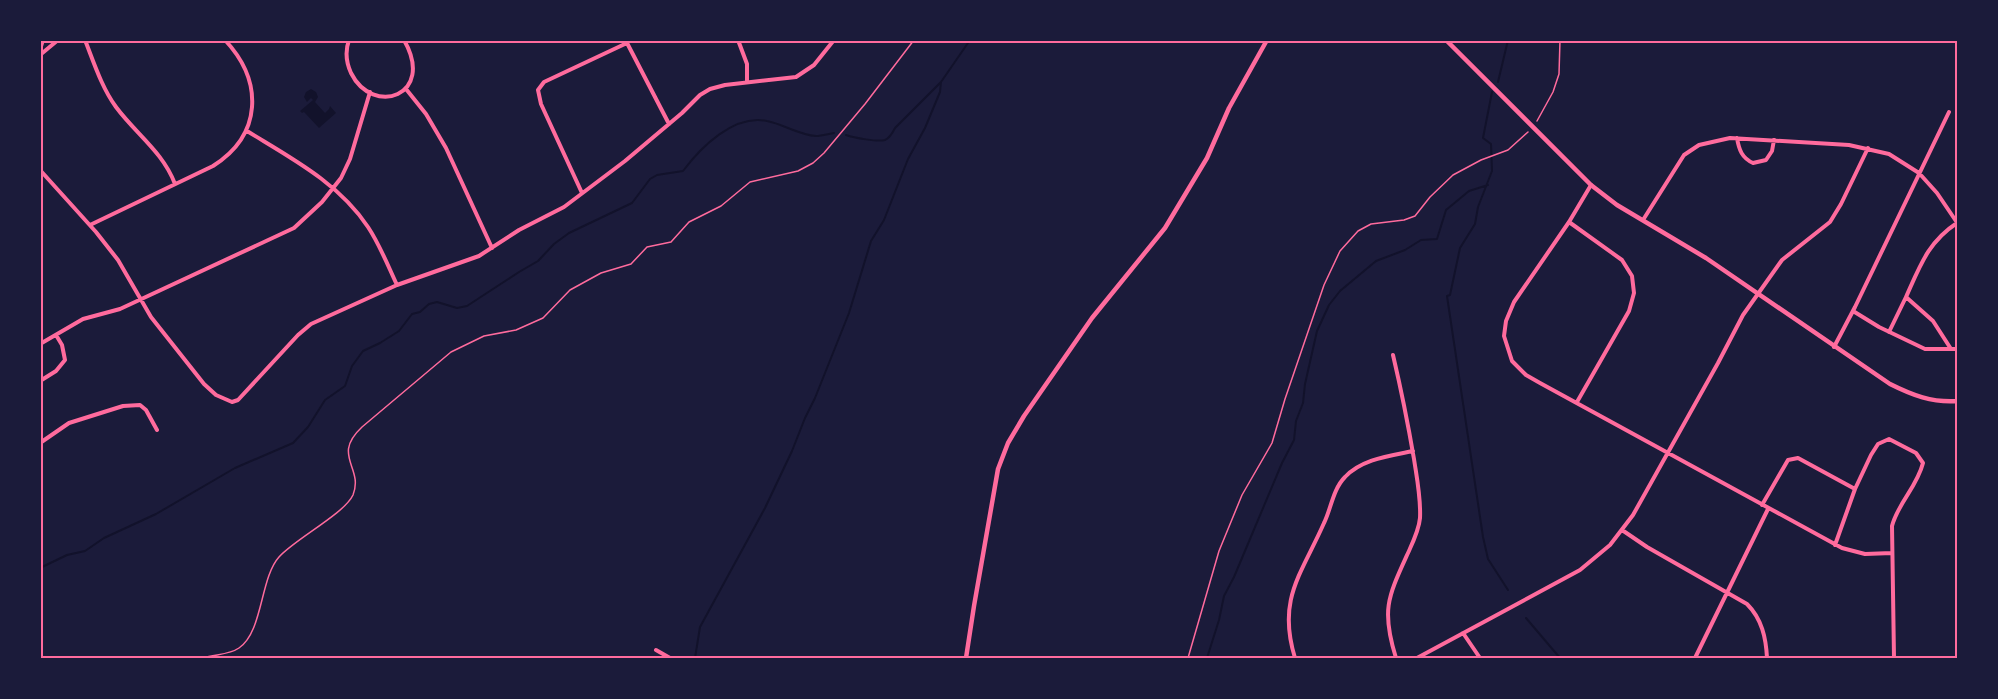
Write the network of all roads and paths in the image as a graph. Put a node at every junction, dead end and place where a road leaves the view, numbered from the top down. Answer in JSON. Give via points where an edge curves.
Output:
{"nodes":[{"id":1,"x":43,"y":40,"type":"edge"},
{"id":2,"x":58,"y":40,"type":"edge"},
{"id":3,"x":85,"y":40,"type":"edge"},
{"id":4,"x":225,"y":40,"type":"edge"},
{"id":5,"x":349,"y":40,"type":"edge"},
{"id":6,"x":404,"y":40,"type":"edge"},
{"id":7,"x":738,"y":40,"type":"edge"},
{"id":8,"x":834,"y":40,"type":"edge"},
{"id":9,"x":914,"y":40,"type":"edge"},
{"id":10,"x":1267,"y":40,"type":"edge"},
{"id":11,"x":1446,"y":40,"type":"edge"},
{"id":12,"x":1560,"y":40,"type":"edge"},
{"id":13,"x":627,"y":42,"type":"edge"},
{"id":14,"x":40,"y":49,"type":"edge"},
{"id":15,"x":40,"y":55,"type":"edge"},
{"id":16,"x":747,"y":82,"type":"junction"},
{"id":17,"x":406,"y":89,"type":"junction"},
{"id":18,"x":370,"y":92,"type":"junction"},
{"id":19,"x":1949,"y":112,"type":"dead end"},
{"id":20,"x":669,"y":124,"type":"junction"},
{"id":21,"x":1533,"y":128,"type":"junction"},
{"id":22,"x":247,"y":131,"type":"junction"},
{"id":23,"x":1737,"y":138,"type":"junction"},
{"id":24,"x":1774,"y":140,"type":"junction"},
{"id":25,"x":1868,"y":148,"type":"junction"},
{"id":26,"x":40,"y":170,"type":"edge"},
{"id":27,"x":1919,"y":173,"type":"junction"},
{"id":28,"x":175,"y":184,"type":"junction"},
{"id":29,"x":1591,"y":185,"type":"junction"},
{"id":30,"x":333,"y":188,"type":"junction"},
{"id":31,"x":582,"y":193,"type":"junction"},
{"id":32,"x":1643,"y":220,"type":"junction"},
{"id":33,"x":1569,"y":222,"type":"junction"},
{"id":34,"x":1957,"y":223,"type":"edge"},
{"id":35,"x":90,"y":225,"type":"junction"},
{"id":36,"x":492,"y":248,"type":"junction"},
{"id":37,"x":397,"y":285,"type":"junction"},
{"id":38,"x":1757,"y":293,"type":"junction"},
{"id":39,"x":1906,"y":297,"type":"junction"},
{"id":40,"x":140,"y":300,"type":"junction"},
{"id":41,"x":1853,"y":311,"type":"junction"},
{"id":42,"x":1888,"y":332,"type":"junction"},
{"id":43,"x":56,"y":335,"type":"junction"},
{"id":44,"x":40,"y":344,"type":"edge"},
{"id":45,"x":1834,"y":347,"type":"junction"},
{"id":46,"x":1958,"y":349,"type":"edge"},
{"id":47,"x":1951,"y":350,"type":"junction"},
{"id":48,"x":1393,"y":355,"type":"dead end"},
{"id":49,"x":40,"y":381,"type":"edge"},
{"id":50,"x":1958,"y":401,"type":"edge"},
{"id":51,"x":1577,"y":402,"type":"junction"},
{"id":52,"x":157,"y":430,"type":"dead end"},
{"id":53,"x":40,"y":443,"type":"edge"},
{"id":54,"x":1413,"y":451,"type":"junction"},
{"id":55,"x":1668,"y":454,"type":"junction"},
{"id":56,"x":1855,"y":489,"type":"junction"},
{"id":57,"x":1762,"y":505,"type":"junction"},
{"id":58,"x":1768,"y":509,"type":"junction"},
{"id":59,"x":1622,"y":530,"type":"junction"},
{"id":60,"x":1835,"y":544,"type":"junction"},
{"id":61,"x":1892,"y":553,"type":"junction"},
{"id":62,"x":1727,"y":592,"type":"junction"},
{"id":63,"x":1463,"y":633,"type":"junction"},
{"id":64,"x":656,"y":650,"type":"dead end"},
{"id":65,"x":203,"y":658,"type":"edge"},
{"id":66,"x":670,"y":658,"type":"edge"},
{"id":67,"x":966,"y":658,"type":"edge"},
{"id":68,"x":1188,"y":658,"type":"edge"},
{"id":69,"x":1295,"y":658,"type":"edge"},
{"id":70,"x":1396,"y":658,"type":"edge"},
{"id":71,"x":1417,"y":658,"type":"edge"},
{"id":72,"x":1480,"y":658,"type":"edge"},
{"id":73,"x":1695,"y":658,"type":"edge"},
{"id":74,"x":1767,"y":658,"type":"edge"},
{"id":75,"x":1894,"y":658,"type":"edge"}],
"edges":[{"from":1,"to":14,"type":"street"},
{"from":2,"to":15,"type":"street"},
{"from":3,"to":28,"type":"street","via":[[109,97],[165,162]]},
{"from":4,"to":22,"type":"street","via":[[237,53],[250,82],[253,96]]},
{"from":5,"to":18,"type":"street","via":[[349,68],[356,81]]},
{"from":6,"to":17,"type":"street","via":[[414,65]]},
{"from":7,"to":16,"type":"street","via":[[747,64]]},
{"from":8,"to":16,"type":"street","via":[[814,65],[796,77]]},
{"from":9,"to":65,"type":"path","via":[[813,163],[798,171],[750,182],[721,206],[689,222],[671,242],[647,247],[631,264],[601,273],[570,290],[543,318],[516,330],[484,336],[451,352],[362,427],[348,446],[355,483],[352,496],[274,563],[244,643],[234,651]]},
{"from":10,"to":67,"type":"street","via":[[1170,221],[1087,325],[1008,443],[996,480]]},
{"from":11,"to":21,"type":"street"},
{"from":12,"to":21,"type":"path","via":[[1559,74]]},
{"from":13,"to":20,"type":"street"},
{"from":13,"to":31,"type":"street","via":[[544,82],[538,90]]},
{"from":16,"to":20,"type":"street","via":[[710,89]]},
{"from":17,"to":18,"type":"street","via":[[395,96]]},
{"from":17,"to":36,"type":"street","via":[[446,148]]},
{"from":18,"to":30,"type":"street","via":[[350,159]]},
{"from":19,"to":27,"type":"street"},
{"from":20,"to":31,"type":"street"},
{"from":21,"to":29,"type":"street"},
{"from":21,"to":68,"type":"path","via":[[1501,153],[1453,175],[1415,216],[1371,224],[1358,231],[1340,251],[1324,285],[1272,442],[1242,495],[1219,551]]},
{"from":22,"to":28,"type":"street","via":[[226,158]]},
{"from":22,"to":30,"type":"street"},
{"from":23,"to":24,"type":"street"},
{"from":23,"to":24,"type":"street","via":[[1739,149],[1753,163],[1766,160]]},
{"from":23,"to":32,"type":"street","via":[[1699,145],[1684,155]]},
{"from":24,"to":25,"type":"street"},
{"from":25,"to":27,"type":"street","via":[[1889,154]]},
{"from":25,"to":38,"type":"street","via":[[1830,222],[1782,260]]},
{"from":26,"to":35,"type":"street"},
{"from":27,"to":34,"type":"street"},
{"from":27,"to":41,"type":"street"},
{"from":28,"to":35,"type":"street"},
{"from":29,"to":32,"type":"street"},
{"from":29,"to":33,"type":"street"},
{"from":30,"to":37,"type":"street","via":[[369,228]]},
{"from":30,"to":40,"type":"street","via":[[294,228]]},
{"from":31,"to":36,"type":"street"},
{"from":32,"to":38,"type":"street"},
{"from":33,"to":51,"type":"street","via":[[1622,260],[1632,276],[1634,293],[1629,311]]},
{"from":33,"to":51,"type":"street","via":[[1514,302],[1504,336],[1518,368]]},
{"from":34,"to":39,"type":"street","via":[[1933,243]]},
{"from":35,"to":40,"type":"street","via":[[126,272]]},
{"from":36,"to":37,"type":"street","via":[[463,263]]},
{"from":37,"to":40,"type":"street","via":[[311,324],[238,400],[229,402],[204,384]]},
{"from":38,"to":45,"type":"street"},
{"from":38,"to":55,"type":"street"},
{"from":39,"to":42,"type":"street"},
{"from":39,"to":47,"type":"street","via":[[1933,321]]},
{"from":40,"to":43,"type":"street","via":[[83,320]]},
{"from":41,"to":42,"type":"street"},
{"from":41,"to":45,"type":"street"},
{"from":42,"to":47,"type":"street","via":[[1926,349]]},
{"from":43,"to":44,"type":"street"},
{"from":43,"to":49,"type":"street","via":[[65,360]]},
{"from":45,"to":50,"type":"street","via":[[1905,392],[1937,401]]},
{"from":46,"to":47,"type":"street"},
{"from":48,"to":54,"type":"street"},
{"from":51,"to":55,"type":"street"},
{"from":52,"to":53,"type":"street","via":[[140,405],[123,406],[69,423]]},
{"from":54,"to":69,"type":"street","via":[[1364,463],[1343,479],[1289,601],[1288,634]]},
{"from":54,"to":70,"type":"street","via":[[1420,522],[1387,608]]},
{"from":55,"to":57,"type":"street"},
{"from":55,"to":59,"type":"street"},
{"from":56,"to":57,"type":"street","via":[[1798,458],[1788,460]]},
{"from":56,"to":60,"type":"street"},
{"from":56,"to":61,"type":"street","via":[[1871,455],[1883,441],[1895,440],[1921,458],[1919,478],[1894,518]]},
{"from":57,"to":58,"type":"street"},
{"from":58,"to":60,"type":"street"},
{"from":58,"to":62,"type":"street"},
{"from":59,"to":62,"type":"street"},
{"from":59,"to":63,"type":"street","via":[[1580,570]]},
{"from":60,"to":61,"type":"street","via":[[1855,553]]},
{"from":61,"to":75,"type":"street"},
{"from":62,"to":73,"type":"street"},
{"from":62,"to":74,"type":"street","via":[[1747,604],[1758,617]]},
{"from":63,"to":71,"type":"street"},
{"from":63,"to":72,"type":"street"},
{"from":64,"to":66,"type":"street"}]}
